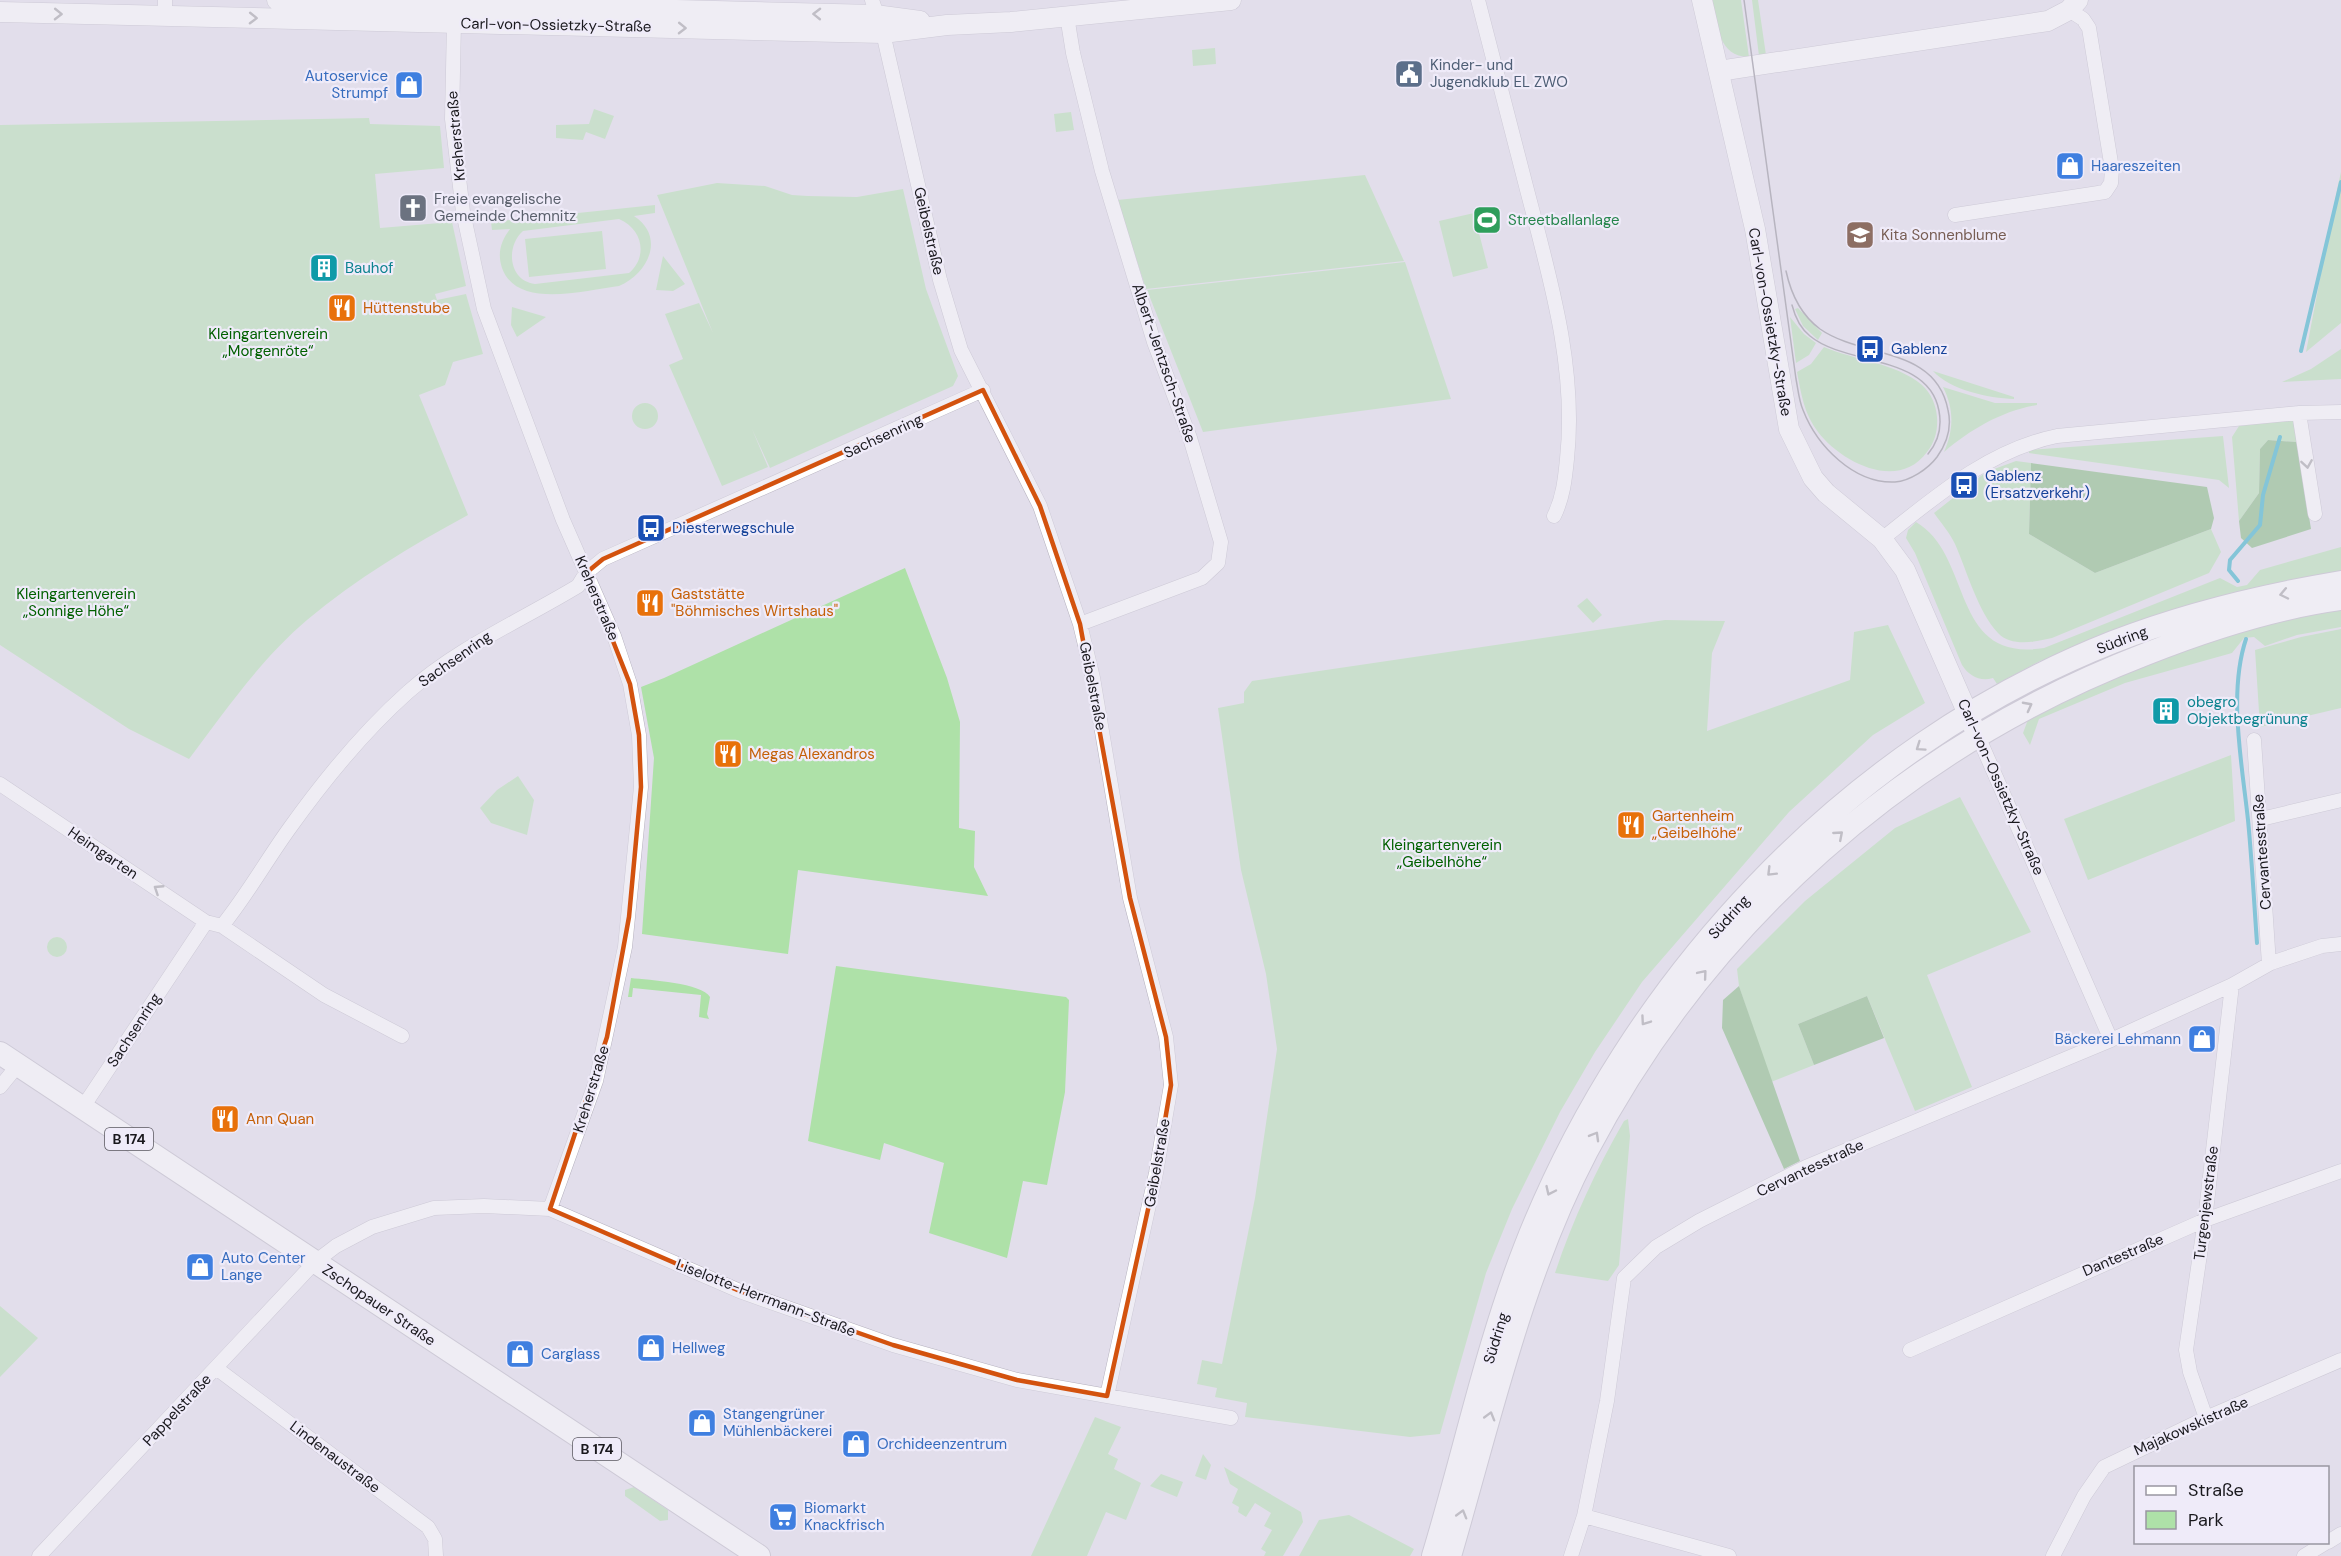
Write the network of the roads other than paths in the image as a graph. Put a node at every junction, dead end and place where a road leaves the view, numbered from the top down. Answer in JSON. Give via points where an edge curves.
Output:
{"nodes":[{"id":1,"x":277,"y":0,"type":"edge"},
{"id":2,"x":1231,"y":0,"type":"edge"},
{"id":3,"x":1478,"y":0,"type":"edge"},
{"id":4,"x":1702,"y":0,"type":"edge"},
{"id":5,"x":472,"y":2,"type":"edge"},
{"id":6,"x":1120,"y":5,"type":"edge"},
{"id":7,"x":2074,"y":5,"type":"edge"},
{"id":8,"x":165,"y":8,"type":"edge"},
{"id":9,"x":0,"y":12,"type":"edge"},
{"id":10,"x":877,"y":16,"type":"edge"},
{"id":11,"x":1067,"y":16,"type":"junction"},
{"id":12,"x":453,"y":22,"type":"junction"},
{"id":13,"x":1719,"y":71,"type":"junction"},
{"id":14,"x":1955,"y":215,"type":"dead end"},
{"id":15,"x":983,"y":390,"type":"junction"},
{"id":16,"x":2341,"y":412,"type":"edge"},
{"id":17,"x":2299,"y":413,"type":"junction"},
{"id":18,"x":2315,"y":514,"type":"dead end"},
{"id":19,"x":1554,"y":516,"type":"dead end"},
{"id":20,"x":1882,"y":539,"type":"junction"},
{"id":21,"x":586,"y":573,"type":"junction"},
{"id":22,"x":2341,"y":582,"type":"edge"},
{"id":23,"x":2341,"y":599,"type":"edge"},
{"id":24,"x":1080,"y":624,"type":"junction"},
{"id":25,"x":1973,"y":726,"type":"junction"},
{"id":26,"x":2254,"y":740,"type":"dead end"},
{"id":27,"x":0,"y":784,"type":"edge"},
{"id":28,"x":2341,"y":800,"type":"edge"},
{"id":29,"x":2261,"y":819,"type":"junction"},
{"id":30,"x":206,"y":922,"type":"junction"},
{"id":31,"x":222,"y":926,"type":"junction"},
{"id":32,"x":2341,"y":944,"type":"edge"},
{"id":33,"x":2269,"y":964,"type":"junction"},
{"id":34,"x":2232,"y":985,"type":"junction"},
{"id":35,"x":402,"y":1036,"type":"dead end"},
{"id":36,"x":2111,"y":1040,"type":"junction"},
{"id":37,"x":9,"y":1059,"type":"edge"},
{"id":38,"x":0,"y":1087,"type":"edge"},
{"id":39,"x":83,"y":1107,"type":"junction"},
{"id":40,"x":2341,"y":1171,"type":"edge"},
{"id":41,"x":550,"y":1209,"type":"junction"},
{"id":42,"x":2205,"y":1220,"type":"junction"},
{"id":43,"x":315,"y":1262,"type":"junction"},
{"id":44,"x":1910,"y":1350,"type":"dead end"},
{"id":45,"x":2341,"y":1360,"type":"edge"},
{"id":46,"x":216,"y":1368,"type":"junction"},
{"id":47,"x":1107,"y":1396,"type":"junction"},
{"id":48,"x":1231,"y":1418,"type":"dead end"},
{"id":49,"x":2206,"y":1418,"type":"junction"},
{"id":50,"x":1584,"y":1516,"type":"junction"},
{"id":51,"x":2324,"y":1544,"type":"edge"},
{"id":52,"x":39,"y":1556,"type":"edge"},
{"id":53,"x":436,"y":1556,"type":"edge"},
{"id":54,"x":759,"y":1556,"type":"edge"},
{"id":55,"x":1433,"y":1556,"type":"edge"},
{"id":56,"x":1450,"y":1556,"type":"edge"},
{"id":57,"x":1571,"y":1556,"type":"edge"},
{"id":58,"x":1729,"y":1556,"type":"edge"},
{"id":59,"x":2053,"y":1556,"type":"edge"},
{"id":60,"x":2304,"y":1556,"type":"edge"}],
"edges":[{"from":1,"to":5,"type":"street","name":"Carl-von-Ossietzky-Straße"},
{"from":2,"to":6,"type":"street","name":"Carl-von-Ossietzky-Straße"},
{"from":3,"to":19,"type":"street","via":[[1560,324],[1570,433],[1565,480]]},
{"from":4,"to":13,"type":"street","name":"Carl-von-Ossietzky-Straße"},
{"from":10,"to":5,"type":"street","name":"Carl-von-Ossietzky-Straße","one_way":true},
{"from":5,"to":12,"type":"street"},
{"from":6,"to":11,"type":"street","name":"Carl-von-Ossietzky-Straße"},
{"from":7,"to":13,"type":"street","via":[[2048,21]]},
{"from":7,"to":14,"type":"street","via":[[2089,28],[2112,183],[2105,192]]},
{"from":9,"to":8,"type":"street","name":"Carl-von-Ossietzky-Straße","one_way":true},
{"from":8,"to":12,"type":"street","name":"Carl-von-Ossietzky-Straße","one_way":true},
{"from":10,"to":11,"type":"street","name":"Carl-von-Ossietzky-Straße","via":[[947,25]]},
{"from":12,"to":10,"type":"street","name":"Carl-von-Ossietzky-Straße","one_way":true},
{"from":10,"to":15,"type":"street","name":"Geibelstraße","via":[[940,280],[961,350]]},
{"from":11,"to":24,"type":"street","name":"Albert-Jentzsch-Straße","via":[[1102,171],[1221,542],[1218,563],[1202,578]]},
{"from":12,"to":21,"type":"street","name":"Kreherstraße","via":[[452,119],[463,212],[484,309]]},
{"from":13,"to":20,"type":"street","name":"Carl-von-Ossietzky-Straße","via":[[1755,229],[1789,429],[1813,478]]},
{"from":15,"to":21,"type":"street","name":"Sachsenring","via":[[603,559]]},
{"from":15,"to":24,"type":"street","name":"Geibelstraße","via":[[1040,507]]},
{"from":16,"to":17,"type":"street"},
{"from":17,"to":18,"type":"street","one_way":true},
{"from":17,"to":20,"type":"street","via":[[2028,442],[1993,457]]},
{"from":20,"to":25,"type":"street","name":"Carl-von-Ossietzky-Straße","via":[[1905,570]]},
{"from":21,"to":31,"type":"street","name":"Sachsenring","via":[[578,586],[471,645],[409,692],[343,758]]},
{"from":21,"to":41,"type":"street","name":"Kreherstraße","via":[[630,684],[639,735],[641,787],[629,917],[607,1037],[582,1122]]},
{"from":22,"to":25,"type":"main road","name":"Südring","one_way":true,"via":[[2244,602],[2147,630],[2038,676]]},
{"from":25,"to":23,"type":"main road","name":"Südring","one_way":true,"via":[[2203,632]]},
{"from":24,"to":47,"type":"street","name":"Geibelstraße","via":[[1093,678],[1130,898],[1162,1014],[1171,1085],[1154,1184]]},
{"from":25,"to":36,"type":"street","name":"Carl-von-Ossietzky-Straße"},
{"from":25,"to":55,"type":"main road","name":"Südring","one_way":true,"via":[[1922,745],[1864,788],[1789,854],[1698,951],[1617,1064],[1567,1156],[1525,1249]]},
{"from":56,"to":25,"type":"main road","name":"Südring","one_way":true,"via":[[1538,1264],[1586,1152],[1618,1095],[1689,990],[1737,931],[1780,888]]},
{"from":26,"to":29,"type":"street","name":"Cervantesstraße"},
{"from":30,"to":27,"type":"street","name":"Heimgarten","one_way":true},
{"from":28,"to":29,"type":"street"},
{"from":29,"to":33,"type":"street","name":"Cervantesstraße"},
{"from":30,"to":31,"type":"street"},
{"from":30,"to":39,"type":"street","name":"Sachsenring"},
{"from":31,"to":35,"type":"street","via":[[324,995]]},
{"from":32,"to":33,"type":"street","name":"Cervantesstraße","via":[[2322,946]]},
{"from":33,"to":34,"type":"street","name":"Cervantesstraße"},
{"from":34,"to":36,"type":"street","name":"Cervantesstraße"},
{"from":34,"to":42,"type":"street","name":"Turgenjewstraße"},
{"from":36,"to":50,"type":"street","name":"Cervantesstraße","via":[[1806,1167],[1656,1247],[1624,1278]]},
{"from":37,"to":38,"type":"street"},
{"from":37,"to":39,"type":"main road","name":"Zschopauer Straße","number":"B 174"},
{"from":39,"to":43,"type":"main road","name":"Zschopauer Straße","number":"B 174"},
{"from":40,"to":42,"type":"street","name":"Dantestraße"},
{"from":41,"to":43,"type":"street","name":"Liselotte-Herrmann-Straße","via":[[434,1208],[372,1227]]},
{"from":41,"to":47,"type":"street","name":"Liselotte-Herrmann-Straße","via":[[742,1292],[893,1345],[1017,1380]]},
{"from":42,"to":44,"type":"street","name":"Dantestraße"},
{"from":42,"to":49,"type":"street","name":"Turgenjewstraße","via":[[2187,1350],[2190,1372]]},
{"from":43,"to":46,"type":"street","name":"Pappelstraße"},
{"from":43,"to":54,"type":"main road","name":"Zschopauer Straße","number":"B 174"},
{"from":45,"to":49,"type":"street","name":"Majakowskistraße"},
{"from":46,"to":52,"type":"street","name":"Pappelstraße"},
{"from":46,"to":53,"type":"street","name":"Lindenaustraße","via":[[428,1527],[435,1539]]},
{"from":47,"to":48,"type":"street","name":"Liselotte-Herrmann-Straße"},
{"from":49,"to":59,"type":"street","name":"Majakowskistraße","via":[[2104,1467]]},
{"from":50,"to":57,"type":"street","name":"Cervantesstraße"},
{"from":50,"to":58,"type":"street"},
{"from":51,"to":60,"type":"street"}]}
